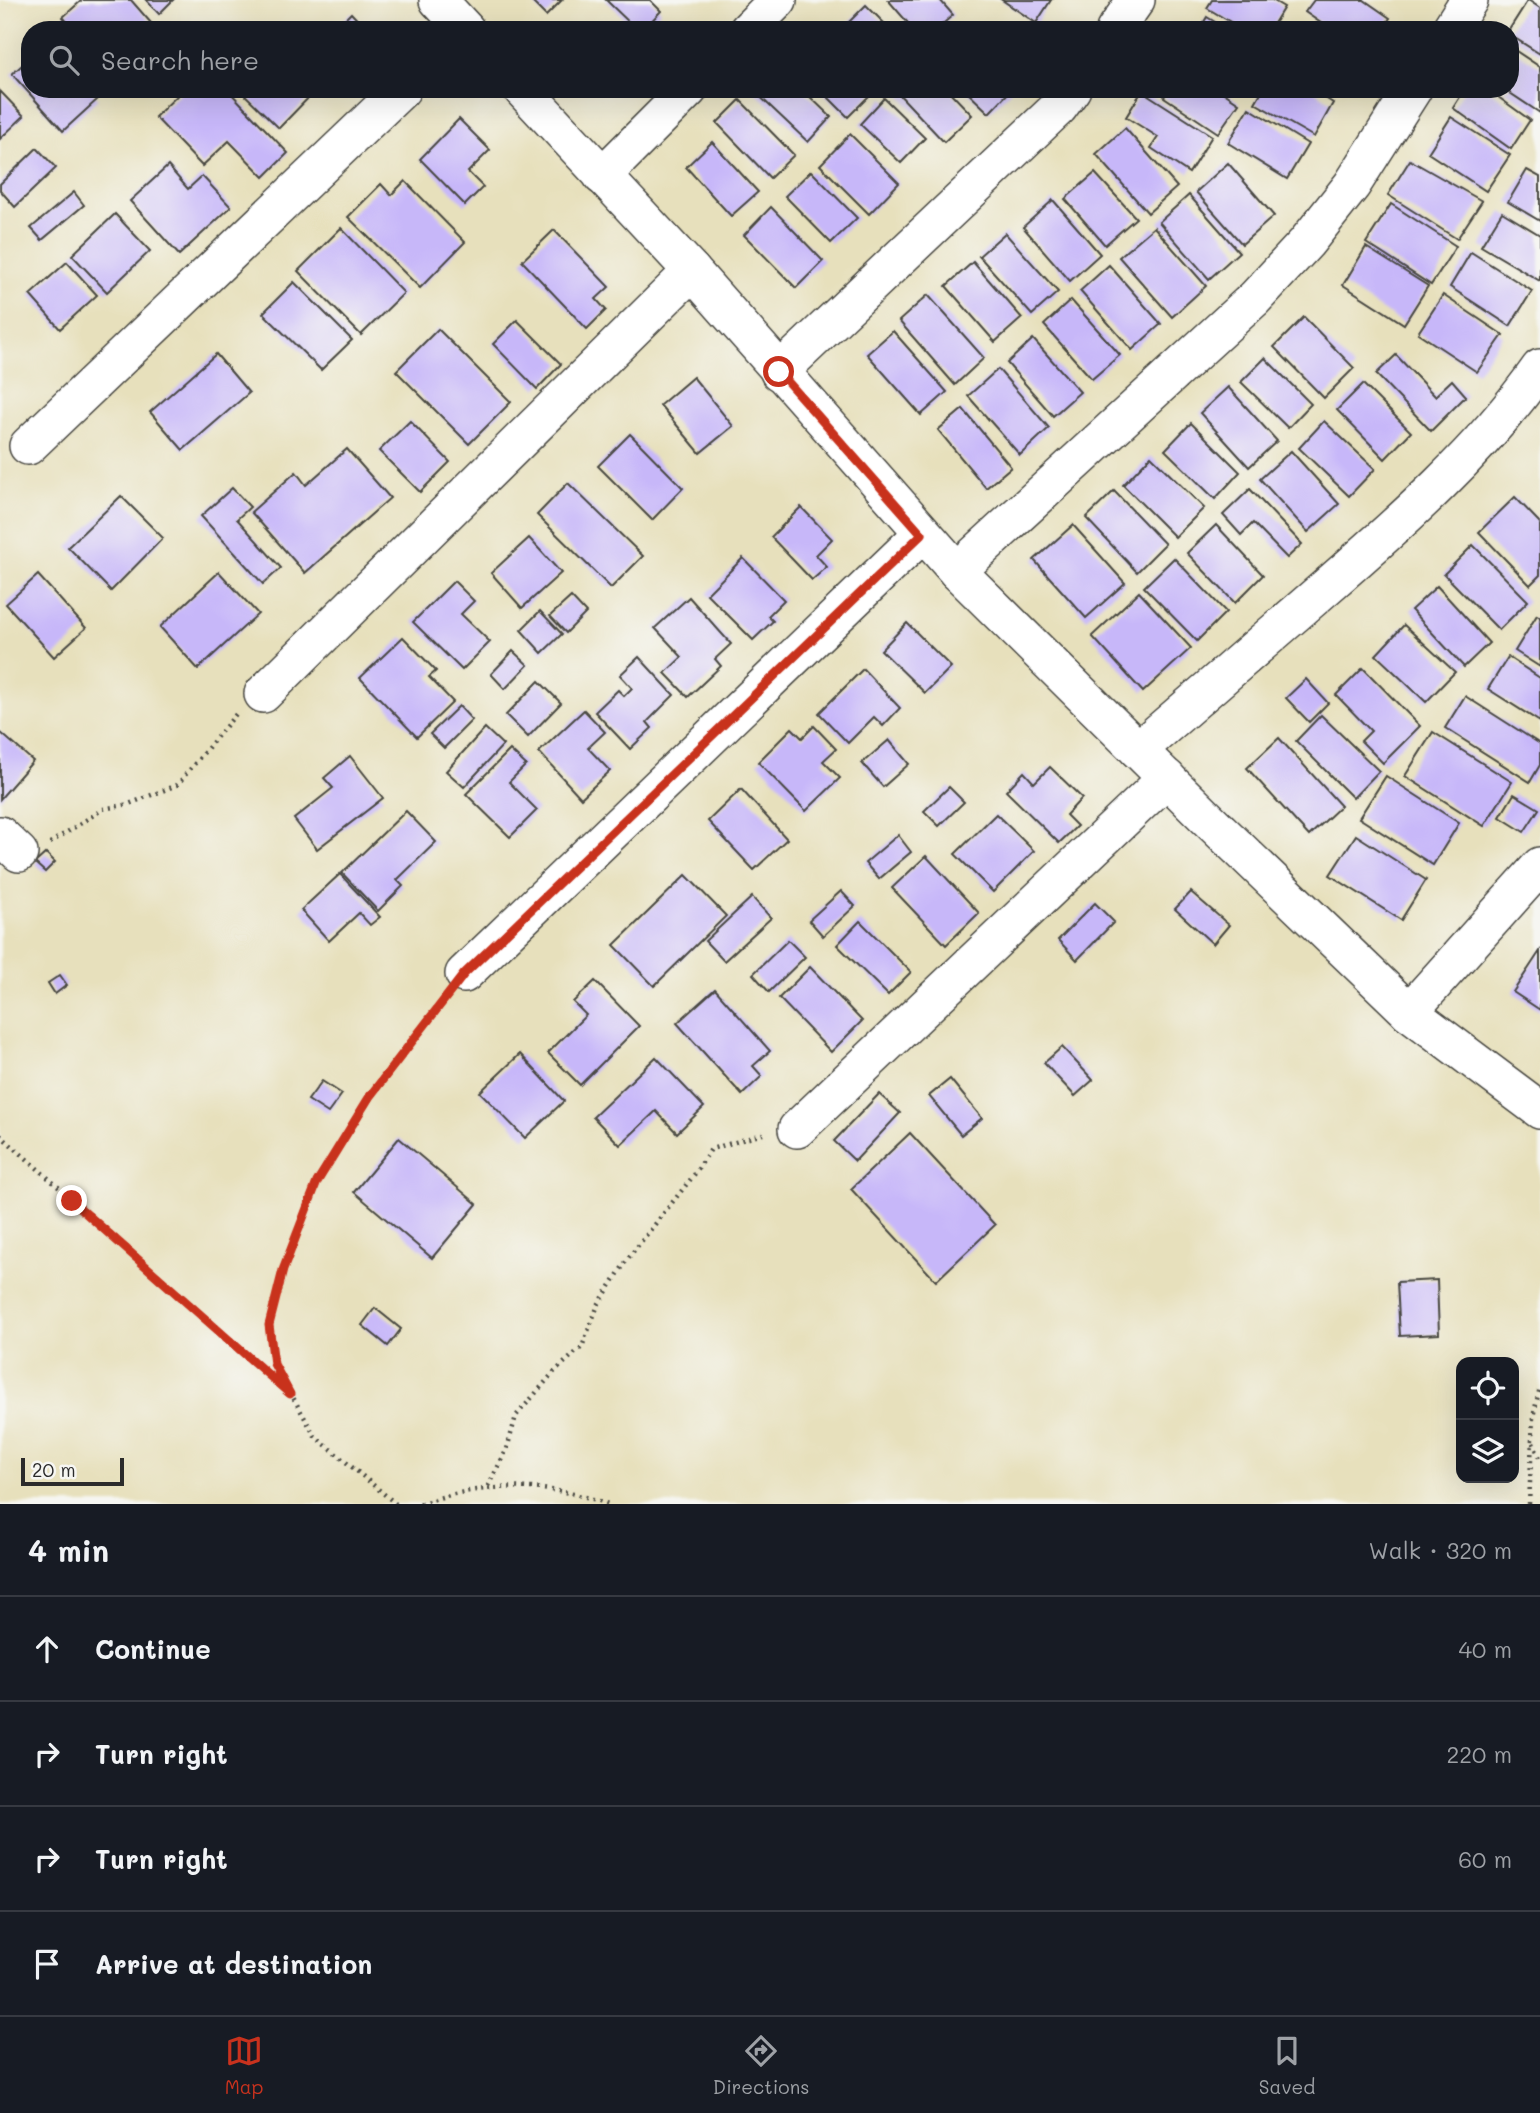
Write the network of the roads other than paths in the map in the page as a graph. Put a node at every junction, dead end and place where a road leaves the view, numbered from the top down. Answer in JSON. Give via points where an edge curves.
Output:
{"nodes":[{"id":1,"x":438,"y":0,"type":"edge"},
{"id":2,"x":778,"y":0,"type":"edge"},
{"id":3,"x":1136,"y":0,"type":"edge"},
{"id":4,"x":1469,"y":0,"type":"edge"},
{"id":5,"x":458,"y":21,"type":"edge"},
{"id":6,"x":757,"y":21,"type":"edge"},
{"id":7,"x":1121,"y":21,"type":"edge"},
{"id":8,"x":1456,"y":21,"type":"edge"},
{"id":9,"x":393,"y":98,"type":"edge"},
{"id":10,"x":530,"y":98,"type":"edge"},
{"id":11,"x":680,"y":98,"type":"edge"},
{"id":12,"x":1066,"y":98,"type":"edge"},
{"id":13,"x":1407,"y":98,"type":"edge"},
{"id":14,"x":602,"y":176,"type":"junction"},
{"id":15,"x":692,"y":271,"type":"junction"},
{"id":16,"x":1540,"y":368,"type":"edge"},
{"id":17,"x":779,"y":372,"type":"junction"},
{"id":18,"x":28,"y":446,"type":"dead end"},
{"id":19,"x":922,"y":534,"type":"junction"},
{"id":20,"x":957,"y":571,"type":"junction"},
{"id":21,"x":263,"y":694,"type":"road end"},
{"id":22,"x":1138,"y":750,"type":"junction"},
{"id":23,"x":1167,"y":778,"type":"junction"},
{"id":24,"x":1540,"y":866,"type":"edge"},
{"id":25,"x":464,"y":974,"type":"road end"},
{"id":26,"x":1409,"y":1012,"type":"junction"},
{"id":27,"x":1540,"y":1110,"type":"edge"},
{"id":28,"x":797,"y":1129,"type":"road end"}],
"edges":[{"from":1,"to":5,"type":"street"},
{"from":2,"to":6,"type":"street"},
{"from":3,"to":7,"type":"street"},
{"from":4,"to":8,"type":"street"},
{"from":9,"to":18,"type":"street"},
{"from":10,"to":14,"type":"street"},
{"from":11,"to":14,"type":"street"},
{"from":12,"to":17,"type":"street"},
{"from":13,"to":20,"type":"street","via":[[1352,185],[1255,298]]},
{"from":14,"to":15,"type":"street"},
{"from":15,"to":17,"type":"street"},
{"from":15,"to":21,"type":"street"},
{"from":16,"to":22,"type":"street","via":[[1468,453],[1396,526]]},
{"from":17,"to":19,"type":"street"},
{"from":19,"to":20,"type":"street"},
{"from":19,"to":25,"type":"street"},
{"from":20,"to":22,"type":"street"},
{"from":22,"to":23,"type":"street"},
{"from":23,"to":26,"type":"street"},
{"from":23,"to":28,"type":"street"},
{"from":24,"to":26,"type":"street"},
{"from":26,"to":27,"type":"street"}]}
